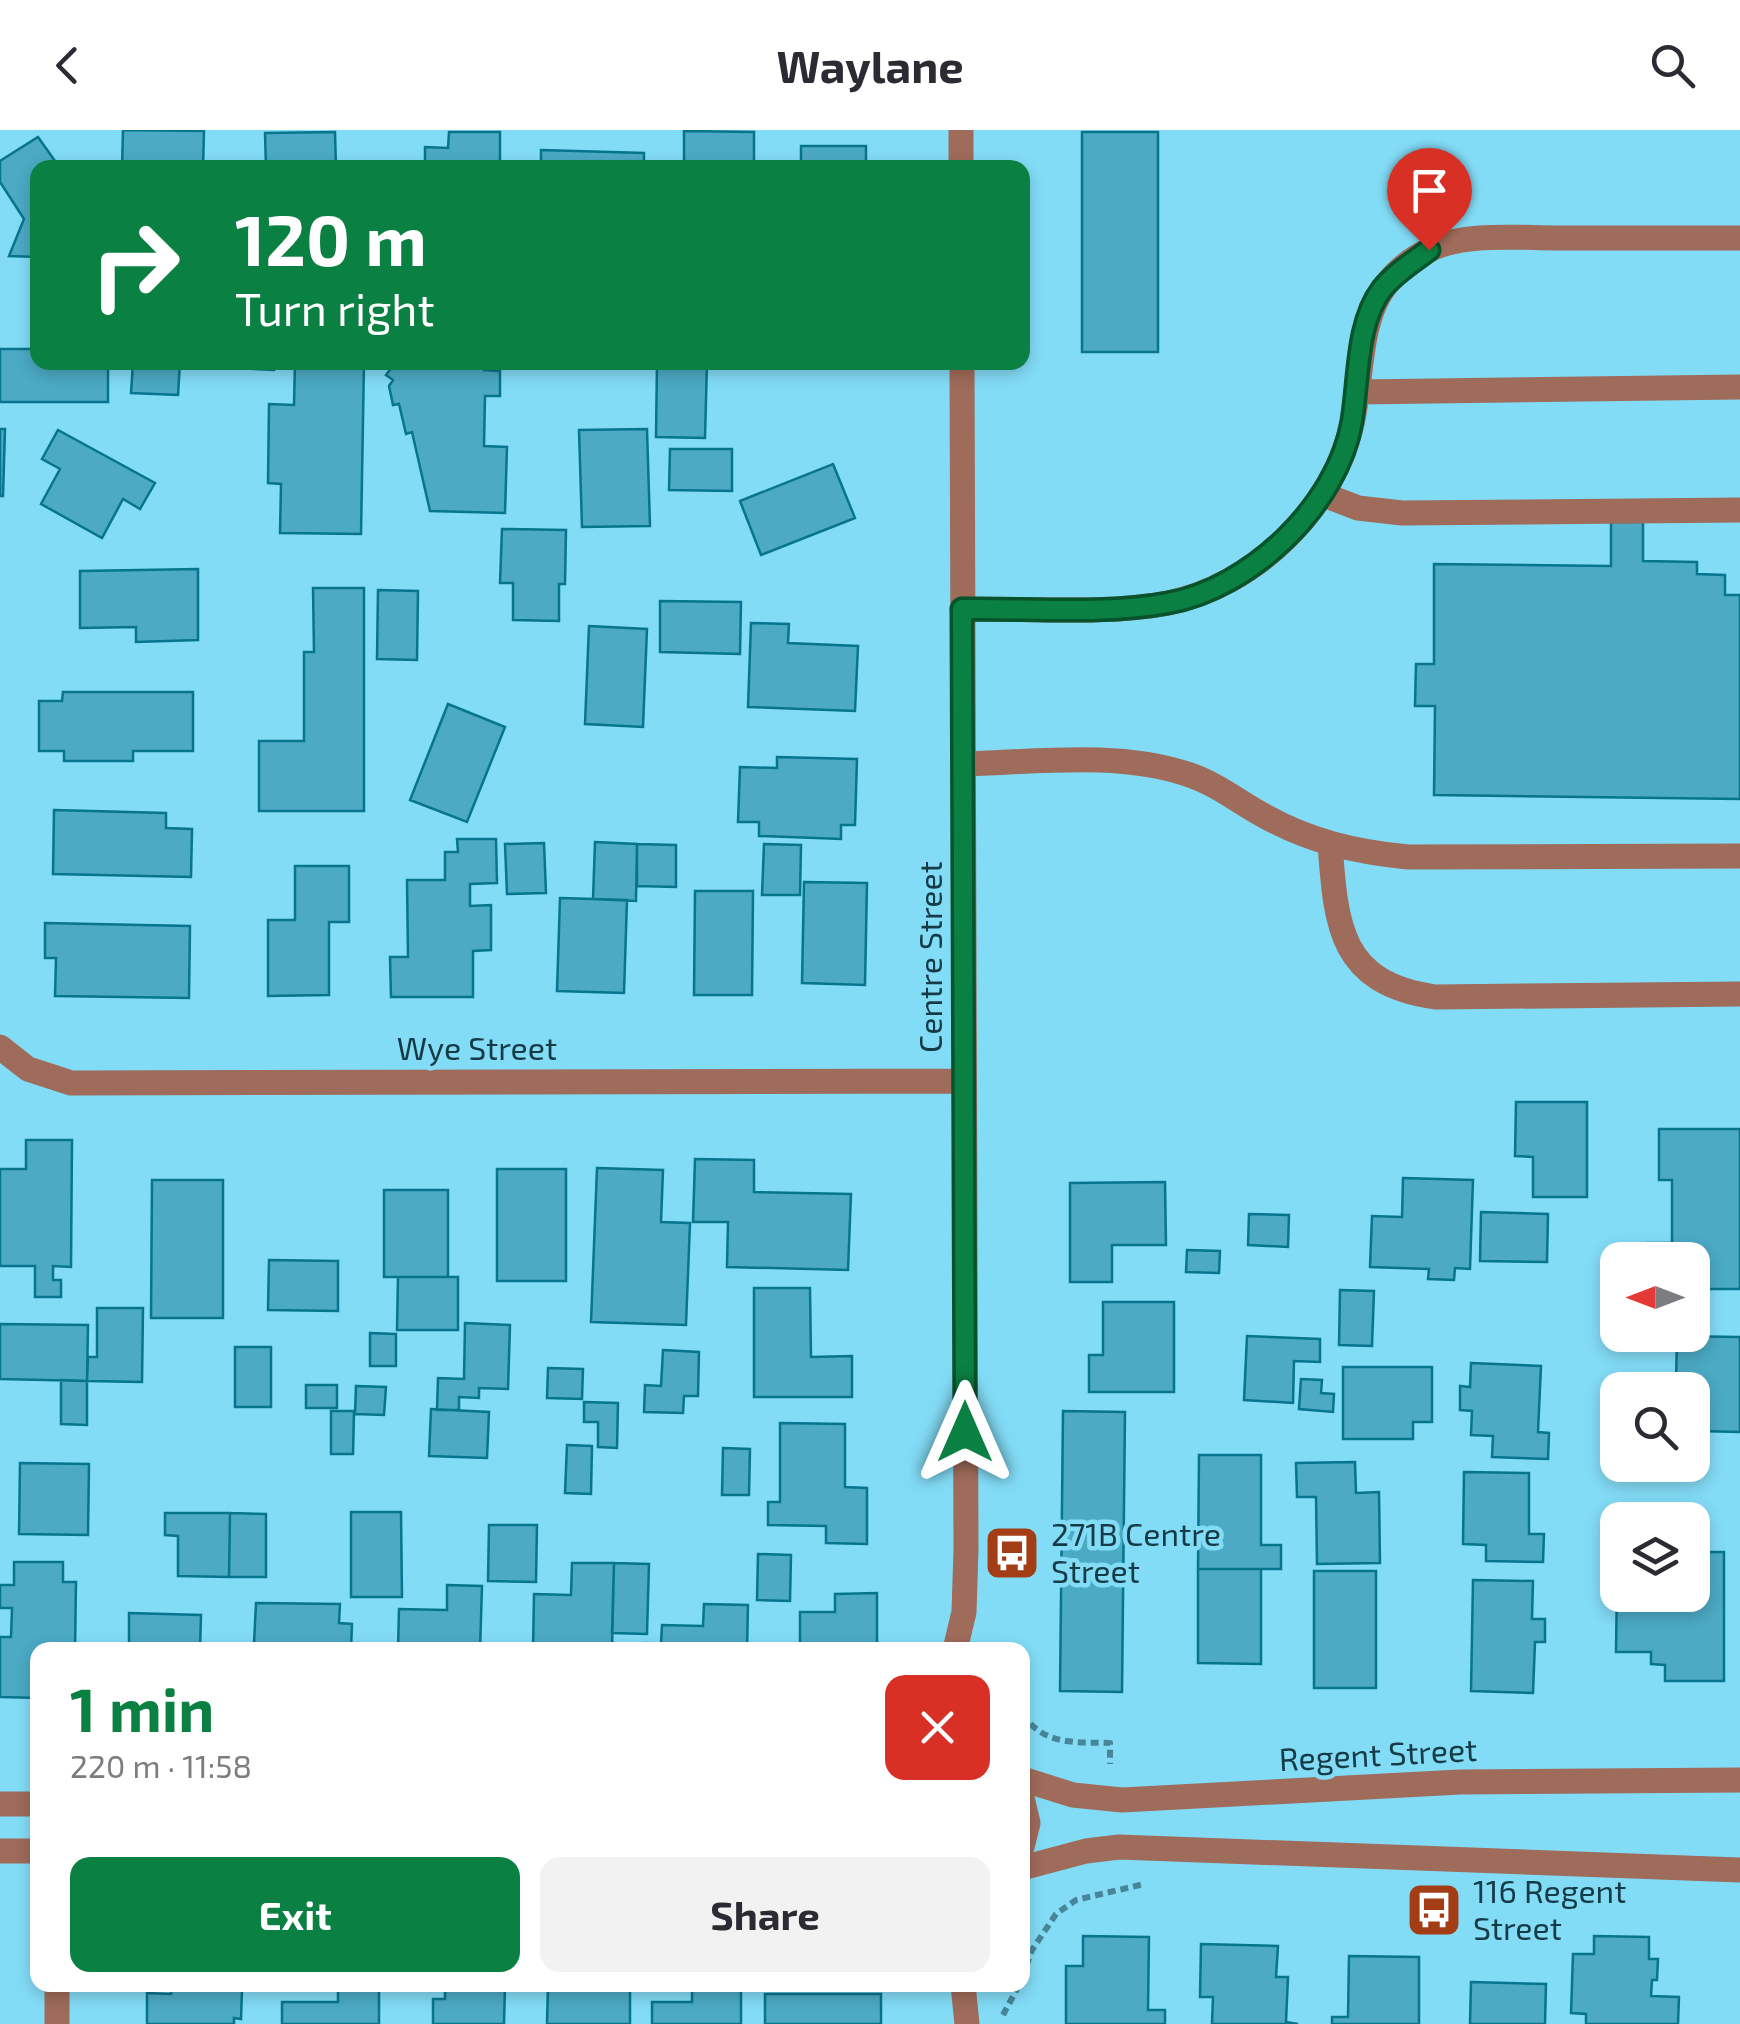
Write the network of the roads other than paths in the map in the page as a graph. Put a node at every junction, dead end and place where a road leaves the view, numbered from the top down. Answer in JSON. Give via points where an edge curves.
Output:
{"nodes":[{"id":1,"x":961,"y":130,"type":"edge"},
{"id":2,"x":961,"y":160,"type":"edge"},
{"id":3,"x":1740,"y":238,"type":"edge"},
{"id":4,"x":962,"y":370,"type":"edge"},
{"id":5,"x":1740,"y":387,"type":"edge"},
{"id":6,"x":1357,"y":392,"type":"junction"},
{"id":7,"x":1324,"y":495,"type":"junction"},
{"id":8,"x":1740,"y":510,"type":"edge"},
{"id":9,"x":962,"y":609,"type":"junction"},
{"id":10,"x":964,"y":764,"type":"junction"},
{"id":11,"x":1330,"y":844,"type":"junction"},
{"id":12,"x":1740,"y":856,"type":"edge"},
{"id":13,"x":1740,"y":994,"type":"edge"},
{"id":14,"x":0,"y":1047,"type":"edge"},
{"id":15,"x":963,"y":1082,"type":"junction"},
{"id":16,"x":964,"y":1612,"type":"junction"},
{"id":17,"x":957,"y":1642,"type":"edge"},
{"id":18,"x":971,"y":1642,"type":"edge"},
{"id":19,"x":1740,"y":1780,"type":"edge"},
{"id":20,"x":1030,"y":1782,"type":"edge"},
{"id":21,"x":0,"y":1804,"type":"edge"},
{"id":22,"x":30,"y":1804,"type":"edge"},
{"id":23,"x":0,"y":1851,"type":"edge"},
{"id":24,"x":30,"y":1851,"type":"edge"},
{"id":25,"x":1030,"y":1866,"type":"edge"},
{"id":26,"x":1740,"y":1870,"type":"edge"},
{"id":27,"x":57,"y":1992,"type":"edge"},
{"id":28,"x":964,"y":1992,"type":"edge"},
{"id":29,"x":978,"y":1992,"type":"edge"},
{"id":30,"x":57,"y":2024,"type":"edge"},
{"id":31,"x":967,"y":2024,"type":"edge"},
{"id":32,"x":976,"y":2024,"type":"edge"}],
"edges":[{"from":1,"to":2,"type":"street"},
{"from":3,"to":6,"type":"street","via":[[1512,238],[1429,250],[1380,291],[1370,312]]},
{"from":4,"to":9,"type":"street","name":"Centre Street"},
{"from":5,"to":6,"type":"street"},
{"from":6,"to":7,"type":"street","via":[[1351,430]]},
{"from":7,"to":8,"type":"street","via":[[1358,508],[1402,513]]},
{"from":7,"to":9,"type":"street","via":[[1272,552],[1190,598],[1137,608]]},
{"from":9,"to":10,"type":"street","name":"Centre Street"},
{"from":10,"to":11,"type":"street","via":[[1155,764],[1225,790]]},
{"from":10,"to":15,"type":"street","name":"Centre Street"},
{"from":11,"to":12,"type":"street","via":[[1408,857]]},
{"from":11,"to":13,"type":"street","via":[[1340,930],[1356,959],[1403,992]]},
{"from":14,"to":15,"type":"street","name":"Wye Street","via":[[28,1069],[71,1082]]},
{"from":15,"to":16,"type":"street","name":"Centre Street"},
{"from":16,"to":17,"type":"street","name":"Centre Street"},
{"from":16,"to":18,"type":"street","name":"Centre Street"},
{"from":19,"to":20,"type":"street","name":"Regent Street","via":[[1460,1782],[1122,1800]]},
{"from":21,"to":22,"type":"street"},
{"from":23,"to":24,"type":"street"},
{"from":25,"to":26,"type":"street","via":[[1118,1847]]},
{"from":27,"to":30,"type":"street"},
{"from":28,"to":31,"type":"street"},
{"from":29,"to":32,"type":"street"}]}
